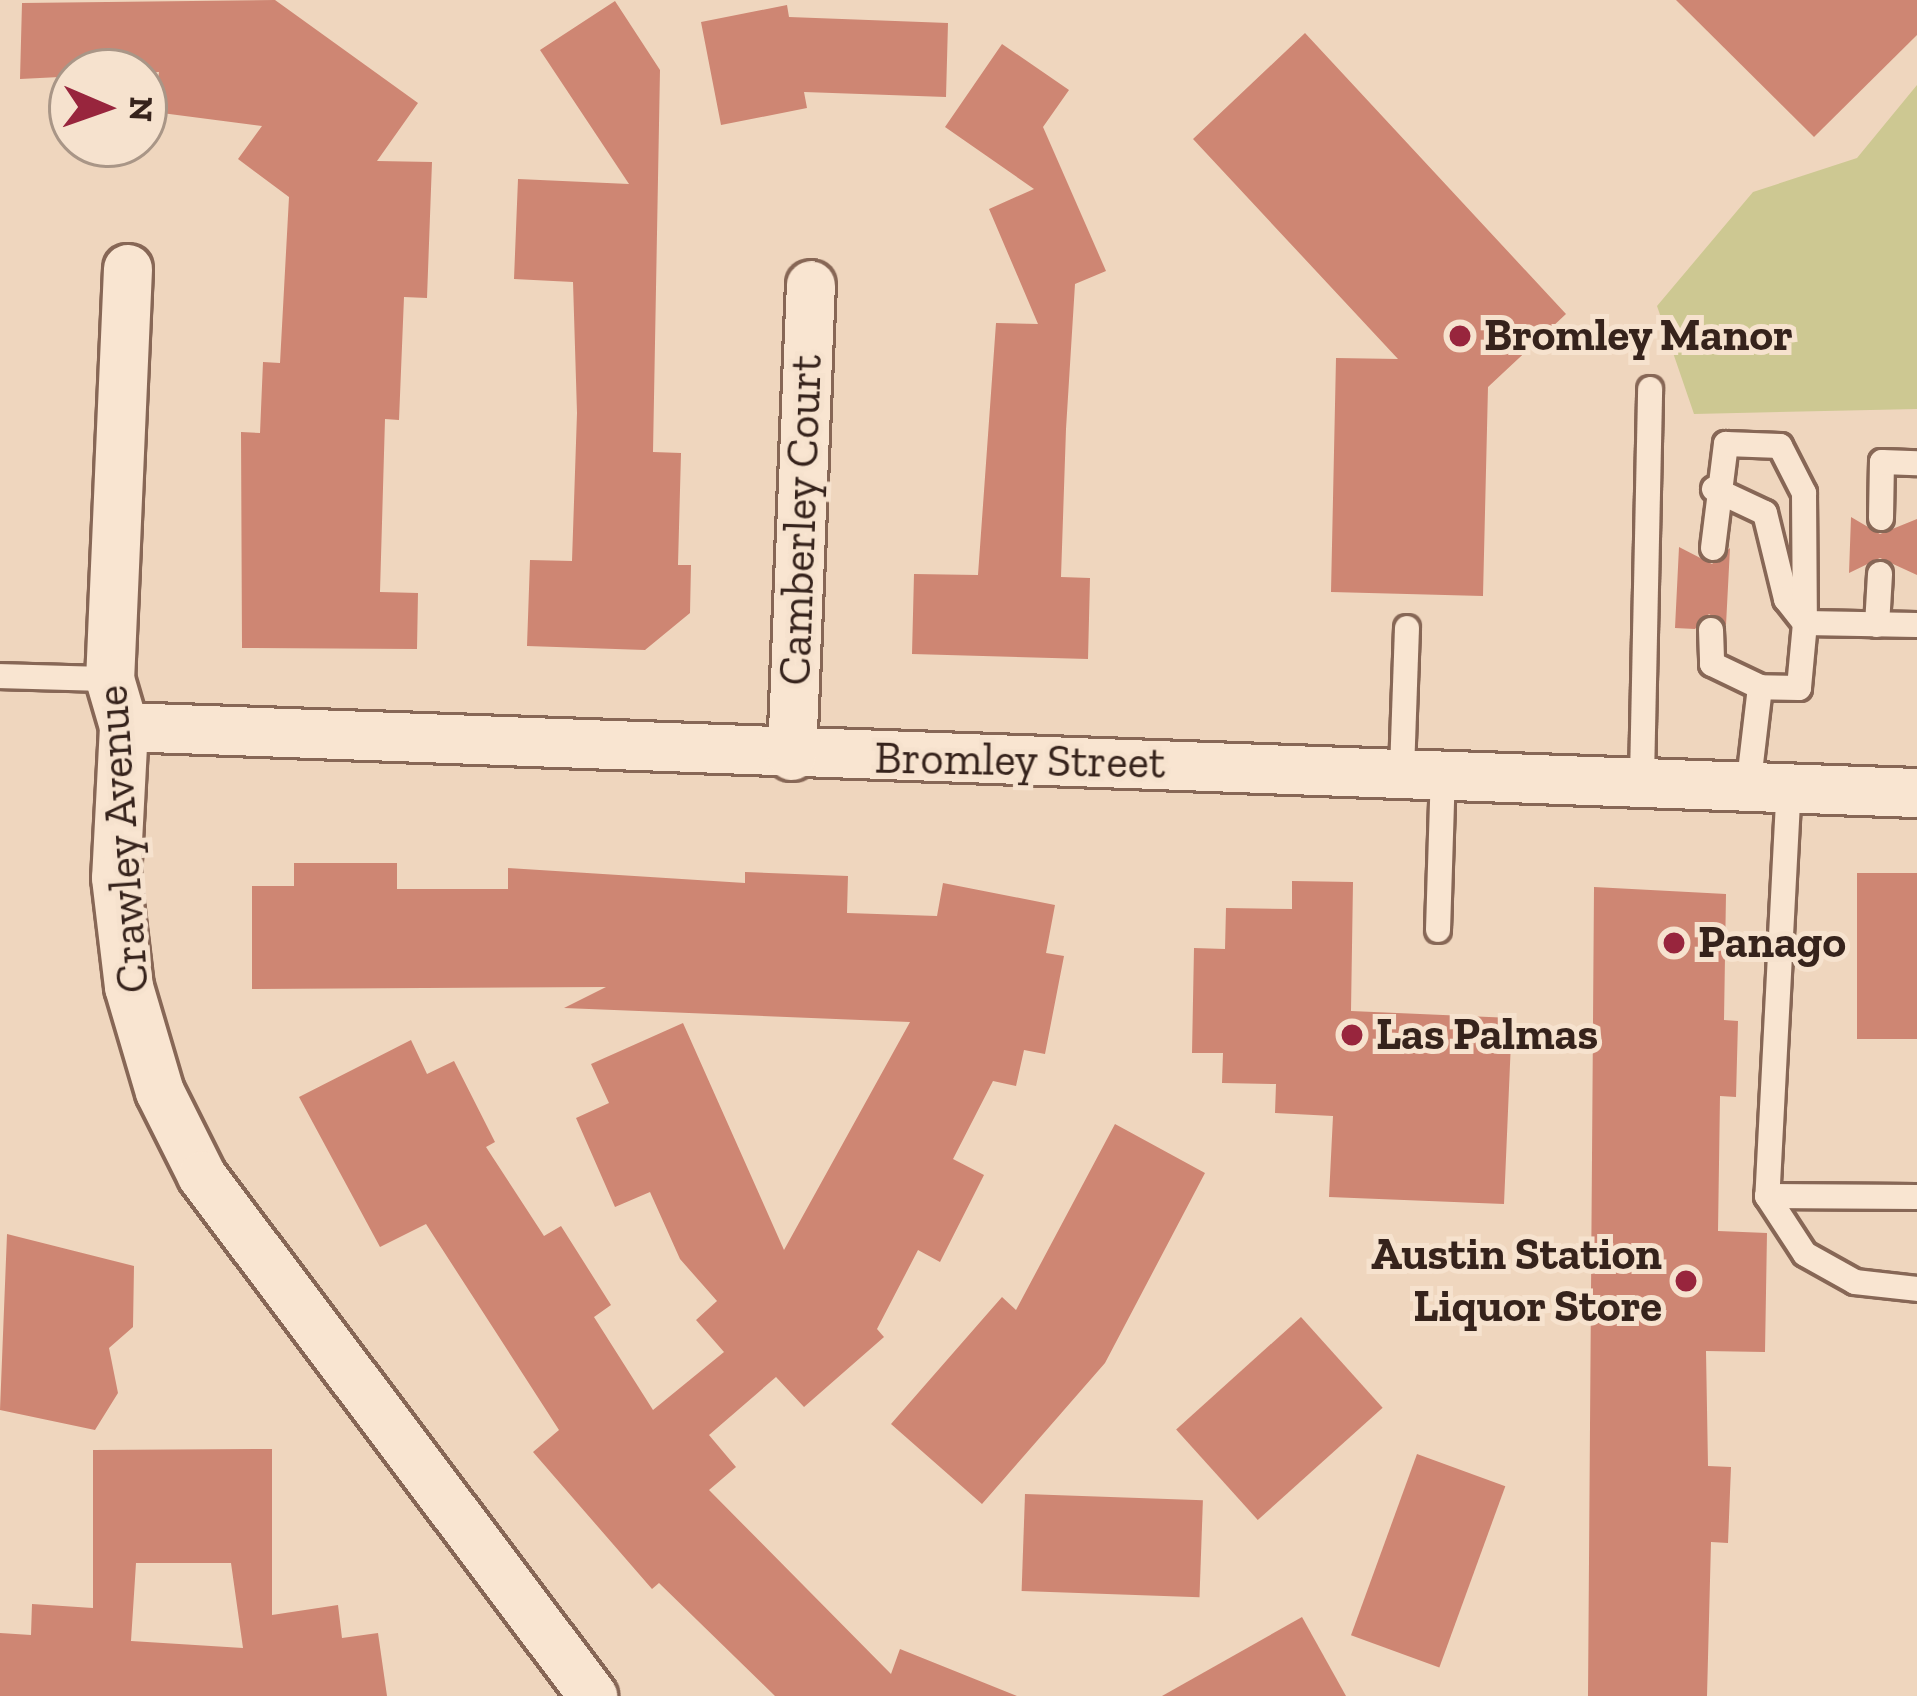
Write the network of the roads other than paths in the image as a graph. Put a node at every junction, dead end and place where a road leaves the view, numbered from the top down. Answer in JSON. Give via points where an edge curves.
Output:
{"nodes":[{"id":1,"x":128,"y":269,"type":"dead end"},
{"id":2,"x":811,"y":285,"type":"dead end"},
{"id":3,"x":1650,"y":389,"type":"dead end"},
{"id":4,"x":1917,"y":463,"type":"edge"},
{"id":5,"x":1714,"y":489,"type":"junction"},
{"id":6,"x":1881,"y":518,"type":"dead end"},
{"id":7,"x":1713,"y":548,"type":"dead end"},
{"id":8,"x":1880,"y":574,"type":"dead end"},
{"id":9,"x":1805,"y":623,"type":"junction"},
{"id":10,"x":1877,"y":625,"type":"junction"},
{"id":11,"x":1917,"y":625,"type":"edge"},
{"id":12,"x":1407,"y":628,"type":"dead end"},
{"id":13,"x":1712,"y":630,"type":"dead end"},
{"id":14,"x":0,"y":676,"type":"edge"},
{"id":15,"x":110,"y":679,"type":"junction"},
{"id":16,"x":1760,"y":687,"type":"junction"},
{"id":17,"x":124,"y":727,"type":"junction"},
{"id":18,"x":792,"y":756,"type":"junction"},
{"id":19,"x":1423,"y":772,"type":"junction"},
{"id":20,"x":1642,"y":778,"type":"junction"},
{"id":21,"x":1769,"y":781,"type":"junction"},
{"id":22,"x":1917,"y":793,"type":"edge"},
{"id":23,"x":1438,"y":930,"type":"dead end"},
{"id":24,"x":1767,"y":1196,"type":"junction"},
{"id":25,"x":1917,"y":1197,"type":"edge"},
{"id":26,"x":1917,"y":1289,"type":"edge"},
{"id":27,"x":593,"y":1696,"type":"edge"}],
"edges":[{"from":1,"to":15,"type":"street","name":"Crawley Avenue"},
{"from":2,"to":18,"type":"street","name":"Camberley Court"},
{"from":3,"to":20,"type":"lane"},
{"from":4,"to":6,"type":"lane","via":[[1882,462]]},
{"from":5,"to":7,"type":"lane"},
{"from":5,"to":9,"type":"lane","via":[[1765,513],[1786,599]]},
{"from":5,"to":9,"type":"lane","via":[[1726,444],[1780,446],[1794,465],[1806,512]]},
{"from":8,"to":10,"type":"lane"},
{"from":9,"to":10,"type":"lane"},
{"from":9,"to":16,"type":"lane","via":[[1799,688]]},
{"from":10,"to":11,"type":"lane"},
{"from":12,"to":19,"type":"lane"},
{"from":13,"to":16,"type":"lane","via":[[1712,664]]},
{"from":14,"to":15,"type":"lane"},
{"from":15,"to":17,"type":"street","name":"Crawley Avenue"},
{"from":16,"to":21,"type":"lane"},
{"from":17,"to":18,"type":"street","name":"Bromley Street"},
{"from":17,"to":27,"type":"street","name":"Crawley Avenue","via":[[122,944],[177,1133]]},
{"from":18,"to":19,"type":"street","name":"Bromley Street"},
{"from":19,"to":20,"type":"street","name":"Bromley Street"},
{"from":19,"to":23,"type":"lane"},
{"from":20,"to":21,"type":"street","name":"Bromley Street"},
{"from":21,"to":22,"type":"street","name":"Bromley Street"},
{"from":21,"to":24,"type":"lane"},
{"from":24,"to":25,"type":"lane"},
{"from":24,"to":26,"type":"lane","via":[[1804,1254],[1855,1282]]}]}
